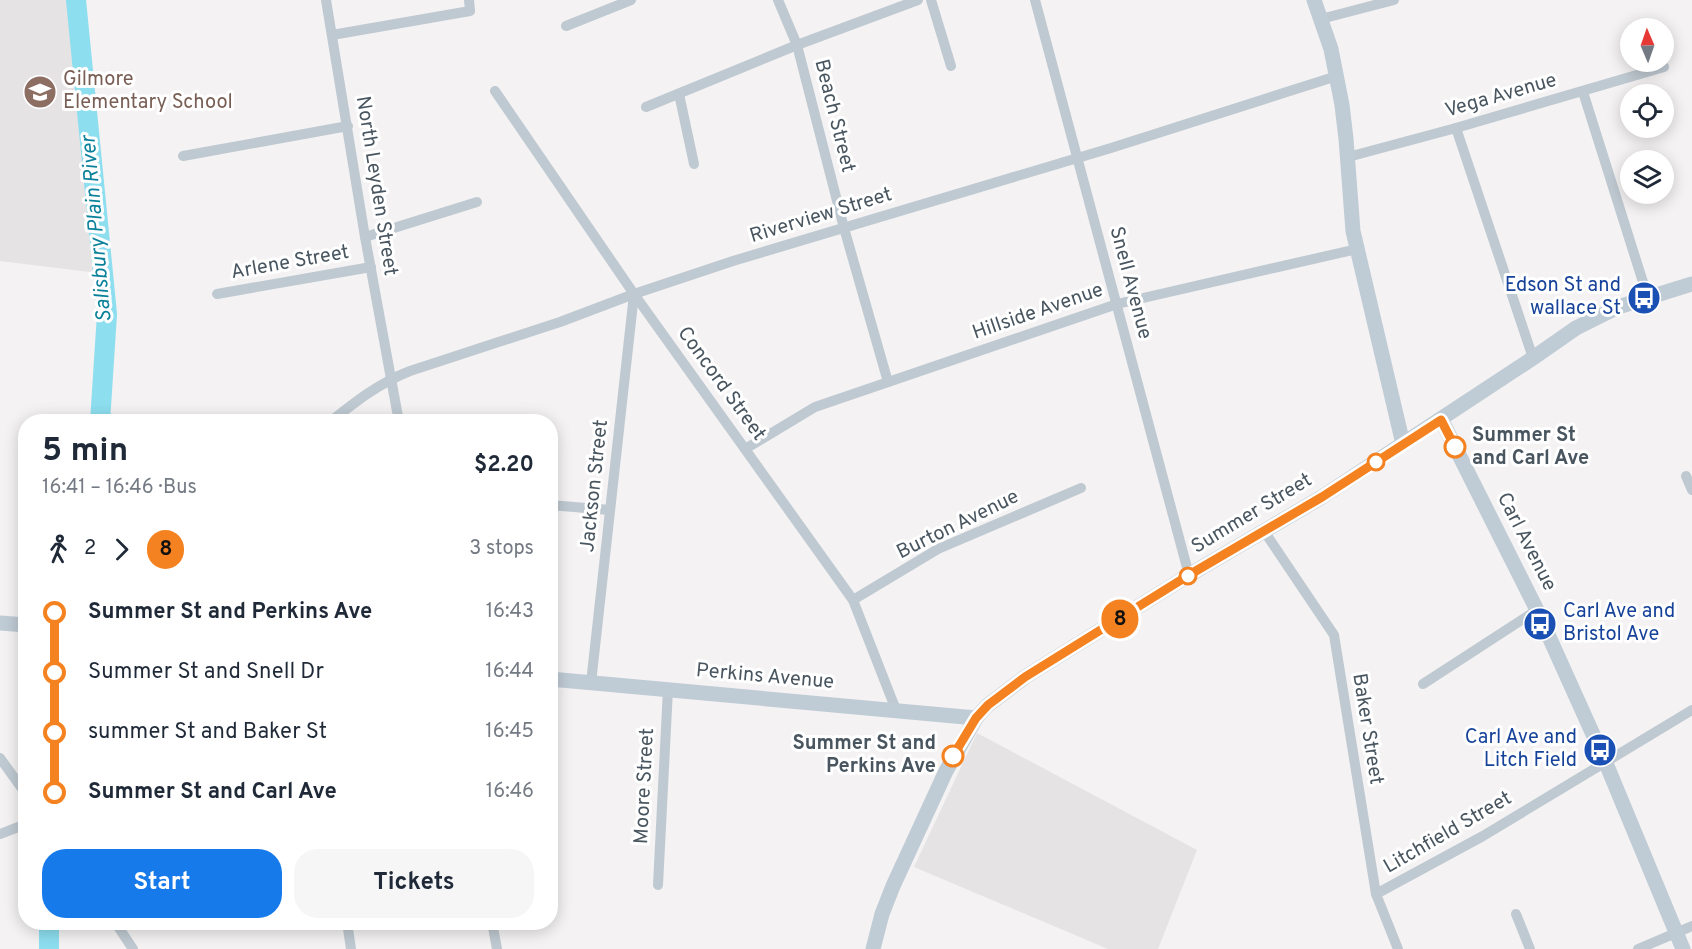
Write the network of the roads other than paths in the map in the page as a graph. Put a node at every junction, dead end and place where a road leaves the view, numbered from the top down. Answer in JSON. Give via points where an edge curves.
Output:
{"nodes":[{"id":1,"x":326,"y":0,"type":"edge"},
{"id":2,"x":631,"y":0,"type":"edge"},
{"id":3,"x":778,"y":0,"type":"edge"},
{"id":4,"x":918,"y":0,"type":"edge"},
{"id":5,"x":931,"y":0,"type":"edge"},
{"id":6,"x":1035,"y":0,"type":"edge"},
{"id":7,"x":1314,"y":0,"type":"edge"},
{"id":8,"x":1394,"y":0,"type":"edge"},
{"id":9,"x":470,"y":5,"type":"edge"},
{"id":10,"x":1321,"y":19,"type":"junction"},
{"id":11,"x":566,"y":26,"type":"dead end"},
{"id":12,"x":332,"y":35,"type":"junction"},
{"id":13,"x":797,"y":45,"type":"junction"},
{"id":14,"x":951,"y":66,"type":"dead end"},
{"id":15,"x":1648,"y":72,"type":"edge"},
{"id":16,"x":1337,"y":76,"type":"junction"},
{"id":17,"x":495,"y":91,"type":"dead end"},
{"id":18,"x":1582,"y":92,"type":"junction"},
{"id":19,"x":679,"y":94,"type":"junction"},
{"id":20,"x":646,"y":107,"type":"dead end"},
{"id":21,"x":348,"y":126,"type":"junction"},
{"id":22,"x":1456,"y":128,"type":"junction"},
{"id":23,"x":183,"y":156,"type":"dead end"},
{"id":24,"x":1348,"y":157,"type":"junction"},
{"id":25,"x":1077,"y":158,"type":"junction"},
{"id":26,"x":694,"y":164,"type":"dead end"},
{"id":27,"x":477,"y":202,"type":"dead end"},
{"id":28,"x":844,"y":228,"type":"junction"},
{"id":29,"x":365,"y":237,"type":"junction"},
{"id":30,"x":1357,"y":249,"type":"junction"},
{"id":31,"x":370,"y":267,"type":"junction"},
{"id":32,"x":1692,"y":284,"type":"edge"},
{"id":33,"x":216,"y":294,"type":"dead end"},
{"id":34,"x":634,"y":294,"type":"junction"},
{"id":35,"x":1648,"y":298,"type":"junction"},
{"id":36,"x":1117,"y":304,"type":"junction"},
{"id":37,"x":1533,"y":358,"type":"junction"},
{"id":38,"x":392,"y":378,"type":"junction"},
{"id":39,"x":888,"y":382,"type":"junction"},
{"id":40,"x":340,"y":414,"type":"edge"},
{"id":41,"x":398,"y":414,"type":"edge"},
{"id":42,"x":1441,"y":420,"type":"junction"},
{"id":43,"x":1403,"y":444,"type":"junction"},
{"id":44,"x":745,"y":449,"type":"junction"},
{"id":45,"x":1686,"y":476,"type":"dead end"},
{"id":46,"x":1081,"y":488,"type":"dead end"},
{"id":47,"x":1692,"y":490,"type":"edge"},
{"id":48,"x":558,"y":506,"type":"edge"},
{"id":49,"x":610,"y":510,"type":"junction"},
{"id":50,"x":1264,"y":531,"type":"junction"},
{"id":51,"x":1189,"y":575,"type":"junction"},
{"id":52,"x":853,"y":600,"type":"junction"},
{"id":53,"x":1537,"y":610,"type":"junction"},
{"id":54,"x":0,"y":623,"type":"edge"},
{"id":55,"x":18,"y":625,"type":"edge"},
{"id":56,"x":558,"y":680,"type":"edge"},
{"id":57,"x":591,"y":683,"type":"junction"},
{"id":58,"x":1423,"y":684,"type":"dead end"},
{"id":59,"x":668,"y":689,"type":"junction"},
{"id":60,"x":896,"y":710,"type":"junction"},
{"id":61,"x":1692,"y":710,"type":"edge"},
{"id":62,"x":976,"y":718,"type":"junction"},
{"id":63,"x":0,"y":758,"type":"edge"},
{"id":64,"x":1605,"y":761,"type":"junction"},
{"id":65,"x":18,"y":783,"type":"edge"},
{"id":66,"x":18,"y":827,"type":"edge"},
{"id":67,"x":0,"y":834,"type":"edge"},
{"id":68,"x":658,"y":885,"type":"dead end"},
{"id":69,"x":1376,"y":894,"type":"junction"},
{"id":70,"x":1516,"y":914,"type":"dead end"},
{"id":71,"x":1692,"y":927,"type":"edge"},
{"id":72,"x":120,"y":930,"type":"edge"},
{"id":73,"x":348,"y":930,"type":"edge"},
{"id":74,"x":493,"y":930,"type":"edge"},
{"id":75,"x":1677,"y":933,"type":"junction"},
{"id":76,"x":133,"y":949,"type":"edge"},
{"id":77,"x":351,"y":949,"type":"edge"},
{"id":78,"x":497,"y":949,"type":"edge"},
{"id":79,"x":873,"y":949,"type":"edge"},
{"id":80,"x":1398,"y":949,"type":"edge"},
{"id":81,"x":1530,"y":949,"type":"edge"},
{"id":82,"x":1638,"y":949,"type":"edge"},
{"id":83,"x":1683,"y":949,"type":"edge"}],
"edges":[{"from":1,"to":12,"type":"street","name":"North Leyden Street"},
{"from":2,"to":11,"type":"street"},
{"from":3,"to":13,"type":"street","name":"Beach Street"},
{"from":4,"to":13,"type":"street"},
{"from":5,"to":14,"type":"street"},
{"from":6,"to":25,"type":"street","name":"Snell Avenue"},
{"from":7,"to":10,"type":"street"},
{"from":8,"to":10,"type":"street"},
{"from":9,"to":12,"type":"street"},
{"from":10,"to":16,"type":"street"},
{"from":12,"to":21,"type":"street","name":"North Leyden Street"},
{"from":13,"to":19,"type":"street"},
{"from":13,"to":28,"type":"street","name":"Beach Street"},
{"from":15,"to":18,"type":"street","name":"Vega Avenue"},
{"from":16,"to":24,"type":"street"},
{"from":16,"to":25,"type":"street","name":"Riverview Street"},
{"from":17,"to":34,"type":"street","name":"Concord Street"},
{"from":18,"to":22,"type":"street","name":"Vega Avenue"},
{"from":18,"to":35,"type":"street"},
{"from":19,"to":20,"type":"street"},
{"from":19,"to":26,"type":"street"},
{"from":21,"to":23,"type":"street"},
{"from":21,"to":29,"type":"street","name":"North Leyden Street"},
{"from":22,"to":24,"type":"street","name":"Vega Avenue"},
{"from":22,"to":37,"type":"street"},
{"from":24,"to":30,"type":"street"},
{"from":25,"to":28,"type":"street","name":"Riverview Street"},
{"from":25,"to":36,"type":"street","name":"Snell Avenue"},
{"from":27,"to":29,"type":"street"},
{"from":28,"to":34,"type":"street","name":"Riverview Street"},
{"from":28,"to":39,"type":"street","name":"Beach Street"},
{"from":29,"to":31,"type":"street","name":"North Leyden Street"},
{"from":30,"to":36,"type":"street","name":"Hillside Avenue"},
{"from":30,"to":43,"type":"street"},
{"from":31,"to":33,"type":"street","name":"Arlene Street"},
{"from":31,"to":38,"type":"street","name":"North Leyden Street"},
{"from":32,"to":35,"type":"street","name":"Summer Street"},
{"from":34,"to":38,"type":"street","name":"Riverview Street"},
{"from":34,"to":44,"type":"street","name":"Concord Street"},
{"from":34,"to":49,"type":"street","name":"Jackson Street"},
{"from":35,"to":37,"type":"street","name":"Summer Street","via":[[1618,307],[1576,328]]},
{"from":36,"to":39,"type":"street","name":"Hillside Avenue"},
{"from":36,"to":51,"type":"street","name":"Snell Avenue"},
{"from":37,"to":42,"type":"street","name":"Summer Street"},
{"from":38,"to":40,"type":"street","name":"Riverview Street"},
{"from":38,"to":41,"type":"street","name":"North Leyden Street"},
{"from":39,"to":44,"type":"street","name":"Hillside Avenue","via":[[815,407]]},
{"from":42,"to":43,"type":"street","name":"Summer Street"},
{"from":42,"to":53,"type":"street","name":"Carl Avenue"},
{"from":43,"to":50,"type":"street","name":"Summer Street"},
{"from":44,"to":52,"type":"street","name":"Concord Street"},
{"from":45,"to":47,"type":"street"},
{"from":46,"to":52,"type":"street","name":"Burton Avenue","via":[[938,549]]},
{"from":48,"to":49,"type":"street"},
{"from":49,"to":57,"type":"street","name":"Jackson Street"},
{"from":50,"to":51,"type":"street","name":"Summer Street"},
{"from":50,"to":69,"type":"street","name":"Baker Street","via":[[1334,635]]},
{"from":51,"to":62,"type":"street","name":"Summer Street","via":[[1025,677]]},
{"from":52,"to":60,"type":"street","name":"Concord Street"},
{"from":53,"to":58,"type":"street"},
{"from":53,"to":64,"type":"street","name":"Carl Avenue"},
{"from":54,"to":55,"type":"street"},
{"from":56,"to":57,"type":"street","name":"Perkins Avenue"},
{"from":57,"to":59,"type":"street","name":"Perkins Avenue"},
{"from":59,"to":60,"type":"street","name":"Perkins Avenue"},
{"from":59,"to":68,"type":"street","name":"Moore Street"},
{"from":60,"to":62,"type":"street","name":"Perkins Avenue"},
{"from":61,"to":64,"type":"street","name":"Litchfield Street"},
{"from":62,"to":79,"type":"street","name":"Summer Street","via":[[945,771],[893,886]]},
{"from":63,"to":65,"type":"street"},
{"from":64,"to":69,"type":"street","name":"Litchfield Street","via":[[1483,836]]},
{"from":64,"to":75,"type":"street","name":"Carl Avenue"},
{"from":66,"to":67,"type":"street"},
{"from":69,"to":80,"type":"street","name":"Baker Street"},
{"from":70,"to":81,"type":"street"},
{"from":71,"to":75,"type":"street"},
{"from":72,"to":76,"type":"street"},
{"from":73,"to":77,"type":"street"},
{"from":74,"to":78,"type":"street"},
{"from":75,"to":82,"type":"street"},
{"from":75,"to":83,"type":"street","name":"Carl Avenue"}]}
